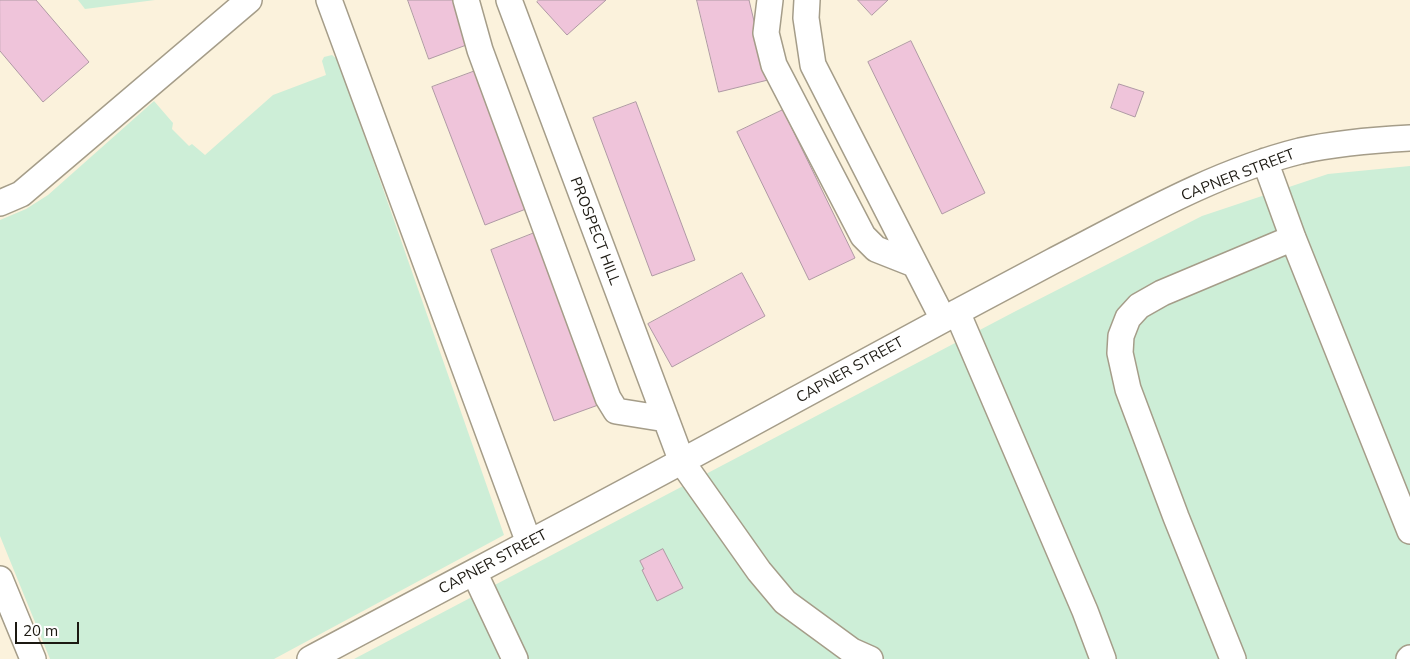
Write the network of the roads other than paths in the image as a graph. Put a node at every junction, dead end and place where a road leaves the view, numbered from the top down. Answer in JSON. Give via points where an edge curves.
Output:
{"nodes":[{"id":1,"x":249,"y":0,"type":"edge"},
{"id":2,"x":329,"y":0,"type":"edge"},
{"id":3,"x":466,"y":0,"type":"edge"},
{"id":4,"x":509,"y":0,"type":"edge"},
{"id":5,"x":770,"y":0,"type":"edge"},
{"id":6,"x":806,"y":0,"type":"edge"},
{"id":7,"x":1410,"y":138,"type":"edge"},
{"id":8,"x":1265,"y":162,"type":"junction"},
{"id":9,"x":0,"y":203,"type":"edge"},
{"id":10,"x":1293,"y":238,"type":"junction"},
{"id":11,"x":914,"y":264,"type":"junction"},
{"id":12,"x":950,"y":315,"type":"junction"},
{"id":13,"x":666,"y":419,"type":"junction"},
{"id":14,"x":682,"y":462,"type":"junction"},
{"id":15,"x":1410,"y":531,"type":"edge"},
{"id":16,"x":528,"y":543,"type":"junction"},
{"id":17,"x":474,"y":572,"type":"junction"},
{"id":18,"x":0,"y":579,"type":"edge"},
{"id":19,"x":33,"y":659,"type":"edge"},
{"id":20,"x":310,"y":659,"type":"edge"},
{"id":21,"x":515,"y":659,"type":"edge"},
{"id":22,"x":870,"y":659,"type":"edge"},
{"id":23,"x":1103,"y":659,"type":"edge"},
{"id":24,"x":1233,"y":659,"type":"edge"}],
"edges":[{"from":1,"to":9,"type":"street","via":[[21,194]]},
{"from":2,"to":16,"type":"street"},
{"from":3,"to":13,"type":"street","via":[[480,50],[608,398],[616,411]]},
{"from":4,"to":13,"type":"street","name":"PROSPECT HILL"},
{"from":5,"to":11,"type":"street","via":[[766,33],[774,65],[863,236],[876,249]]},
{"from":6,"to":11,"type":"street","via":[[813,66]]},
{"from":7,"to":8,"type":"street","name":"CAPNER STREET","via":[[1349,143],[1302,151]]},
{"from":8,"to":10,"type":"street"},
{"from":8,"to":12,"type":"street","name":"CAPNER STREET","via":[[1165,203]]},
{"from":10,"to":15,"type":"street"},
{"from":10,"to":24,"type":"street","via":[[1139,306],[1128,318],[1121,336],[1120,353],[1128,389]]},
{"from":11,"to":12,"type":"street"},
{"from":12,"to":14,"type":"street","name":"CAPNER STREET"},
{"from":12,"to":23,"type":"street","via":[[1085,611]]},
{"from":13,"to":14,"type":"street","name":"PROSPECT HILL"},
{"from":14,"to":16,"type":"street","name":"CAPNER STREET"},
{"from":14,"to":22,"type":"street","name":"PROSPECT HILL","via":[[758,571],[785,602],[852,650]]},
{"from":16,"to":17,"type":"street","name":"CAPNER STREET"},
{"from":17,"to":20,"type":"street","name":"CAPNER STREET"},
{"from":17,"to":21,"type":"street"},
{"from":18,"to":19,"type":"street"}]}
